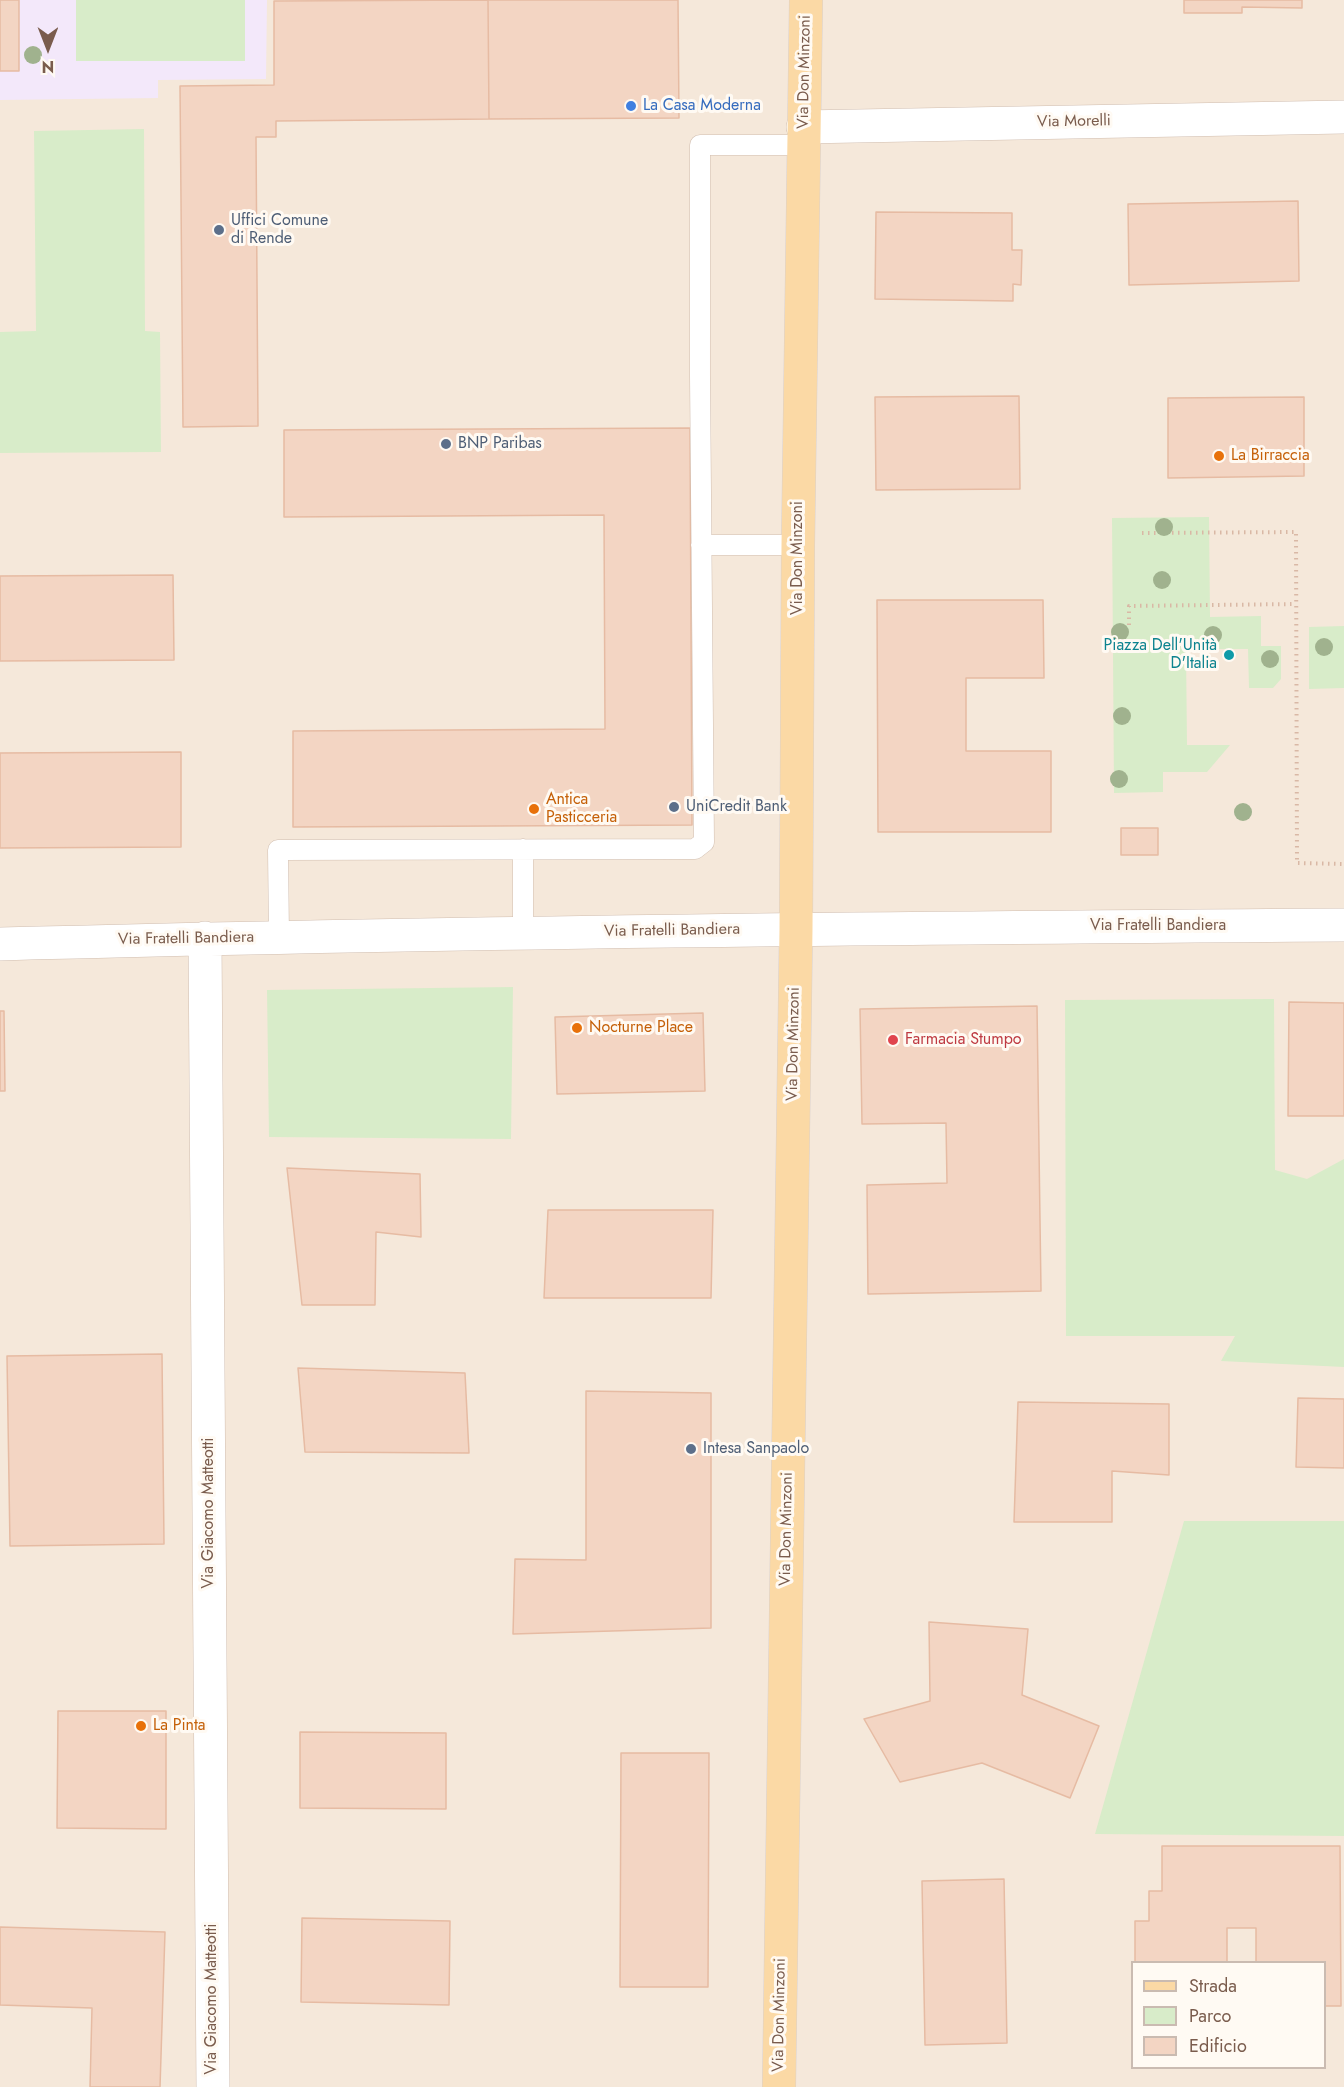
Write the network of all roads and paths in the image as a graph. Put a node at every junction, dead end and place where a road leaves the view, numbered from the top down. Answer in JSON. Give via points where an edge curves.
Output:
{"nodes":[{"id":1,"x":806,"y":0,"type":"edge"},
{"id":2,"x":1344,"y":117,"type":"edge"},
{"id":3,"x":803,"y":136,"type":"junction"},
{"id":4,"x":1142,"y":533,"type":"dead end"},
{"id":5,"x":701,"y":545,"type":"junction"},
{"id":6,"x":798,"y":545,"type":"junction"},
{"id":7,"x":1296,"y":604,"type":"junction"},
{"id":8,"x":1129,"y":625,"type":"dead end"},
{"id":9,"x":523,"y":849,"type":"junction"},
{"id":10,"x":1344,"y":864,"type":"edge"},
{"id":11,"x":1344,"y":925,"type":"edge"},
{"id":12,"x":796,"y":929,"type":"junction"},
{"id":13,"x":523,"y":933,"type":"junction"},
{"id":14,"x":279,"y":937,"type":"junction"},
{"id":15,"x":205,"y":938,"type":"junction"},
{"id":16,"x":0,"y":944,"type":"edge"},
{"id":17,"x":213,"y":2087,"type":"edge"},
{"id":18,"x":778,"y":2087,"type":"edge"}],
"edges":[{"from":1,"to":3,"type":"main road","name":"Via Don Minzoni"},
{"from":2,"to":3,"type":"street","name":"Via Morelli"},
{"from":3,"to":5,"type":"lane","via":[[700,145]]},
{"from":3,"to":6,"type":"main road","name":"Via Don Minzoni"},
{"from":4,"to":7,"type":"path","via":[[1296,532]]},
{"from":5,"to":6,"type":"lane"},
{"from":5,"to":9,"type":"lane","via":[[704,842],[695,849]]},
{"from":6,"to":12,"type":"main road","name":"Via Don Minzoni"},
{"from":7,"to":8,"type":"path","via":[[1129,606]]},
{"from":7,"to":10,"type":"path","via":[[1297,863]]},
{"from":9,"to":13,"type":"lane"},
{"from":9,"to":14,"type":"lane","via":[[278,850]]},
{"from":11,"to":12,"type":"street","name":"Via Fratelli Bandiera"},
{"from":12,"to":13,"type":"street","name":"Via Fratelli Bandiera"},
{"from":12,"to":18,"type":"main road","name":"Via Don Minzoni"},
{"from":13,"to":14,"type":"street","name":"Via Fratelli Bandiera"},
{"from":14,"to":15,"type":"street","name":"Via Fratelli Bandiera"},
{"from":15,"to":16,"type":"street","name":"Via Fratelli Bandiera"},
{"from":15,"to":17,"type":"street","name":"Via Giacomo Matteotti"}]}
